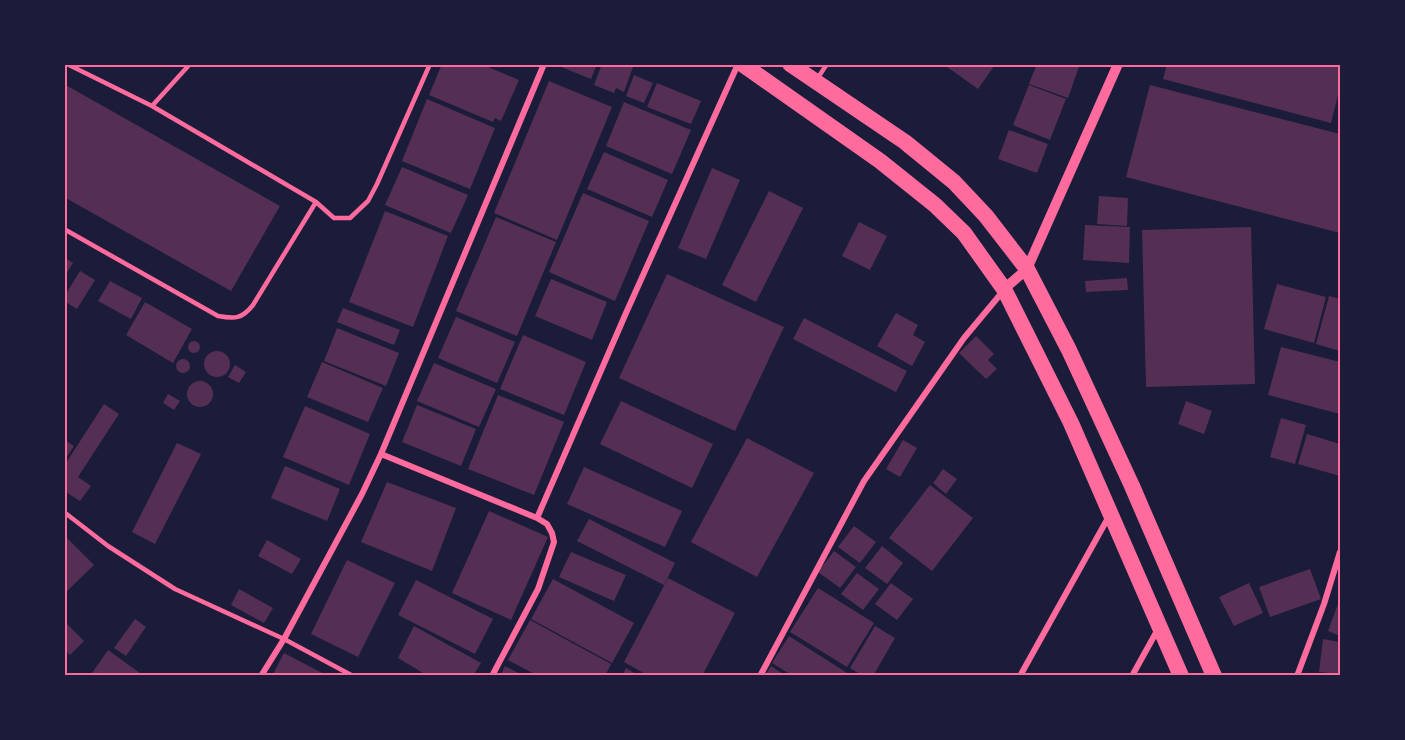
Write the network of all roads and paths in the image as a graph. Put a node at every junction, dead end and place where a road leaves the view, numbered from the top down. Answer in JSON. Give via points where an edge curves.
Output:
{"nodes":[{"id":1,"x":67,"y":64,"type":"edge"},
{"id":2,"x":190,"y":64,"type":"edge"},
{"id":3,"x":430,"y":64,"type":"edge"},
{"id":4,"x":544,"y":64,"type":"edge"},
{"id":5,"x":740,"y":64,"type":"edge"},
{"id":6,"x":790,"y":64,"type":"edge"},
{"id":7,"x":827,"y":64,"type":"edge"},
{"id":8,"x":1118,"y":64,"type":"edge"},
{"id":9,"x":816,"y":82,"type":"junction"},
{"id":10,"x":152,"y":106,"type":"junction"},
{"id":11,"x":316,"y":202,"type":"junction"},
{"id":12,"x":64,"y":229,"type":"edge"},
{"id":13,"x":1027,"y":269,"type":"junction"},
{"id":14,"x":1004,"y":289,"type":"junction"},
{"id":15,"x":381,"y":454,"type":"junction"},
{"id":16,"x":64,"y":512,"type":"edge"},
{"id":17,"x":1110,"y":515,"type":"junction"},
{"id":18,"x":537,"y":518,"type":"junction"},
{"id":19,"x":1341,"y":552,"type":"edge"},
{"id":20,"x":1159,"y":626,"type":"junction"},
{"id":21,"x":284,"y":639,"type":"junction"},
{"id":22,"x":261,"y":675,"type":"edge"},
{"id":23,"x":353,"y":675,"type":"edge"},
{"id":24,"x":492,"y":675,"type":"edge"},
{"id":25,"x":760,"y":675,"type":"edge"},
{"id":26,"x":1020,"y":675,"type":"edge"},
{"id":27,"x":1132,"y":675,"type":"edge"},
{"id":28,"x":1181,"y":675,"type":"edge"},
{"id":29,"x":1214,"y":675,"type":"edge"},
{"id":30,"x":1298,"y":675,"type":"edge"}],
"edges":[{"from":1,"to":10,"type":"lane"},
{"from":2,"to":10,"type":"lane"},
{"from":3,"to":11,"type":"lane","via":[[368,201],[350,218],[334,218]]},
{"from":4,"to":15,"type":"street"},
{"from":5,"to":14,"type":"highway","via":[[880,161],[935,205],[964,233]]},
{"from":5,"to":18,"type":"street"},
{"from":6,"to":9,"type":"highway"},
{"from":7,"to":9,"type":"lane"},
{"from":8,"to":13,"type":"street"},
{"from":9,"to":13,"type":"highway","via":[[906,142],[954,182]]},
{"from":10,"to":11,"type":"lane"},
{"from":11,"to":12,"type":"lane","via":[[253,305],[245,315],[232,318],[218,316]]},
{"from":13,"to":14,"type":"street"},
{"from":13,"to":29,"type":"highway","via":[[1132,486]]},
{"from":14,"to":17,"type":"highway","via":[[1071,423]]},
{"from":14,"to":25,"type":"street","via":[[964,338],[864,481]]},
{"from":15,"to":18,"type":"street"},
{"from":15,"to":21,"type":"street"},
{"from":16,"to":21,"type":"lane","via":[[175,589]]},
{"from":17,"to":20,"type":"highway"},
{"from":17,"to":26,"type":"street"},
{"from":18,"to":24,"type":"street","via":[[547,524],[554,542],[538,589]]},
{"from":19,"to":30,"type":"street"},
{"from":20,"to":27,"type":"street"},
{"from":20,"to":28,"type":"highway"},
{"from":21,"to":22,"type":"street"},
{"from":21,"to":23,"type":"lane"}]}
